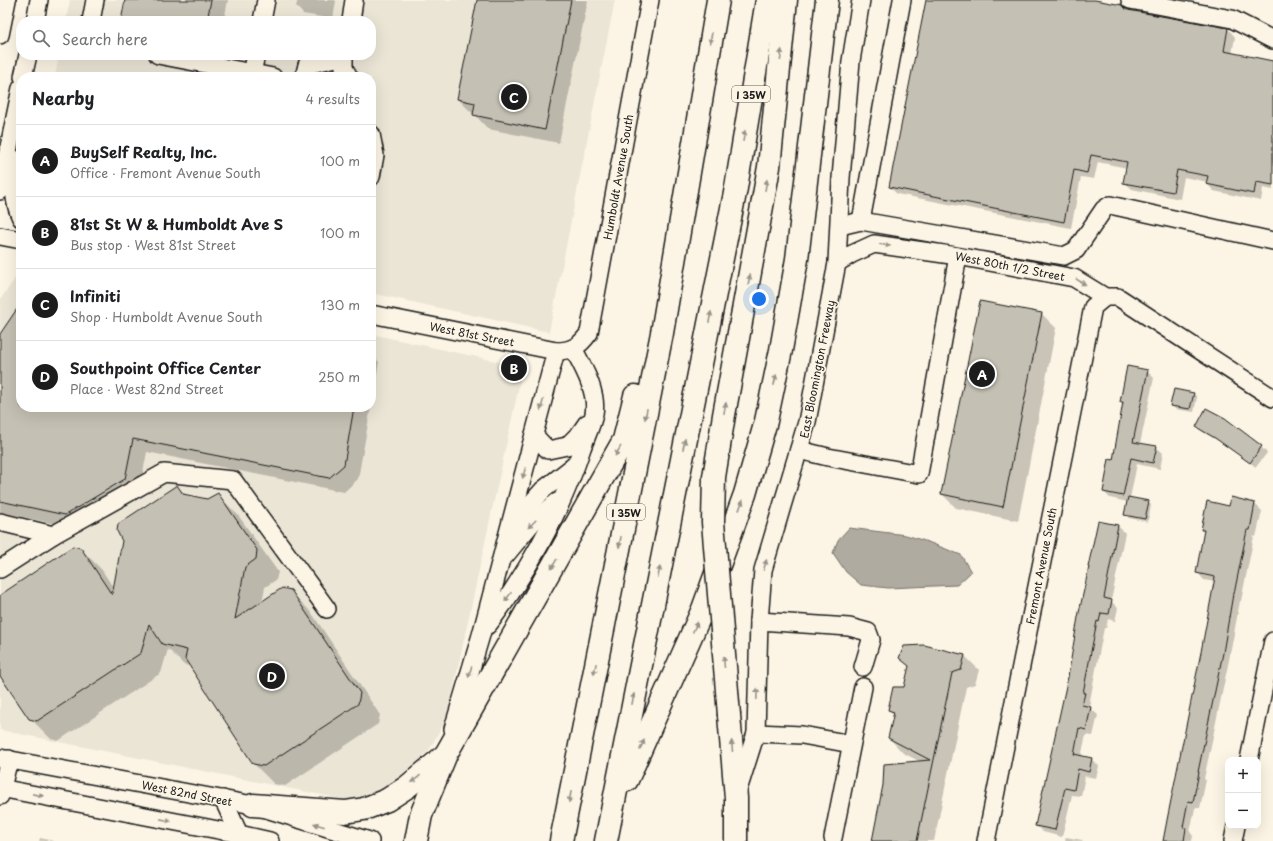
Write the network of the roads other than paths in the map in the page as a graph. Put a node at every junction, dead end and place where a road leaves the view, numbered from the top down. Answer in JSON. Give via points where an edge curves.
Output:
{"nodes":[{"id":1,"x":7,"y":0,"type":"edge"},
{"id":2,"x":39,"y":0,"type":"edge"},
{"id":3,"x":95,"y":0,"type":"edge"},
{"id":4,"x":266,"y":0,"type":"edge"},
{"id":5,"x":354,"y":0,"type":"edge"},
{"id":6,"x":650,"y":0,"type":"edge"},
{"id":7,"x":718,"y":0,"type":"edge"},
{"id":8,"x":767,"y":0,"type":"edge"},
{"id":9,"x":786,"y":0,"type":"edge"},
{"id":10,"x":827,"y":0,"type":"edge"},
{"id":11,"x":861,"y":0,"type":"edge"},
{"id":12,"x":902,"y":0,"type":"edge"},
{"id":13,"x":1130,"y":0,"type":"edge"},
{"id":14,"x":35,"y":16,"type":"edge"},
{"id":15,"x":92,"y":16,"type":"edge"},
{"id":16,"x":263,"y":16,"type":"edge"},
{"id":17,"x":352,"y":16,"type":"edge"},
{"id":18,"x":0,"y":36,"type":"edge"},
{"id":19,"x":1273,"y":40,"type":"edge"},
{"id":20,"x":27,"y":60,"type":"edge"},
{"id":21,"x":184,"y":60,"type":"edge"},
{"id":22,"x":255,"y":60,"type":"edge"},
{"id":23,"x":328,"y":60,"type":"edge"},
{"id":24,"x":344,"y":60,"type":"edge"},
{"id":25,"x":24,"y":72,"type":"edge"},
{"id":26,"x":247,"y":72,"type":"edge"},
{"id":27,"x":252,"y":72,"type":"edge"},
{"id":28,"x":305,"y":72,"type":"edge"},
{"id":29,"x":346,"y":72,"type":"edge"},
{"id":30,"x":16,"y":114,"type":"edge"},
{"id":31,"x":13,"y":129,"type":"junction"},
{"id":32,"x":687,"y":183,"type":"junction"},
{"id":33,"x":0,"y":191,"type":"edge"},
{"id":34,"x":16,"y":204,"type":"edge"},
{"id":35,"x":861,"y":221,"type":"junction"},
{"id":36,"x":840,"y":226,"type":"junction"},
{"id":37,"x":0,"y":236,"type":"edge"},
{"id":38,"x":16,"y":239,"type":"edge"},
{"id":39,"x":1273,"y":240,"type":"edge"},
{"id":40,"x":958,"y":256,"type":"junction"},
{"id":41,"x":837,"y":263,"type":"junction"},
{"id":42,"x":1105,"y":297,"type":"junction"},
{"id":43,"x":376,"y":315,"type":"edge"},
{"id":44,"x":573,"y":348,"type":"junction"},
{"id":45,"x":556,"y":351,"type":"junction"},
{"id":46,"x":1273,"y":398,"type":"edge"},
{"id":47,"x":594,"y":413,"type":"junction"},
{"id":48,"x":534,"y":435,"type":"junction"},
{"id":49,"x":799,"y":450,"type":"junction"},
{"id":50,"x":577,"y":464,"type":"junction"},
{"id":51,"x":562,"y":498,"type":"junction"},
{"id":52,"x":0,"y":522,"type":"edge"},
{"id":53,"x":510,"y":527,"type":"junction"},
{"id":54,"x":53,"y":535,"type":"junction"},
{"id":55,"x":26,"y":552,"type":"junction"},
{"id":56,"x":0,"y":556,"type":"edge"},
{"id":57,"x":500,"y":561,"type":"junction"},
{"id":58,"x":0,"y":569,"type":"edge"},
{"id":59,"x":327,"y":609,"type":"dead end"},
{"id":60,"x":759,"y":621,"type":"junction"},
{"id":61,"x":481,"y":635,"type":"junction"},
{"id":62,"x":1273,"y":641,"type":"edge"},
{"id":63,"x":863,"y":667,"type":"dead end"},
{"id":64,"x":863,"y":687,"type":"dead end"},
{"id":65,"x":756,"y":733,"type":"junction"},
{"id":66,"x":851,"y":744,"type":"junction"},
{"id":67,"x":446,"y":754,"type":"junction"},
{"id":68,"x":1250,"y":757,"type":"edge"},
{"id":69,"x":5,"y":759,"type":"edge"},
{"id":70,"x":1,"y":790,"type":"edge"},
{"id":71,"x":736,"y":798,"type":"junction"},
{"id":72,"x":223,"y":799,"type":"junction"},
{"id":73,"x":253,"y":805,"type":"junction"},
{"id":74,"x":610,"y":820,"type":"junction"},
{"id":75,"x":1235,"y":829,"type":"edge"},
{"id":76,"x":238,"y":837,"type":"edge"},
{"id":77,"x":833,"y":838,"type":"dead end"},
{"id":78,"x":270,"y":841,"type":"edge"},
{"id":79,"x":370,"y":841,"type":"edge"},
{"id":80,"x":416,"y":841,"type":"edge"},
{"id":81,"x":561,"y":841,"type":"edge"},
{"id":82,"x":606,"y":841,"type":"edge"},
{"id":83,"x":736,"y":841,"type":"edge"},
{"id":84,"x":986,"y":841,"type":"edge"},
{"id":85,"x":1233,"y":841,"type":"edge"}],
"edges":[{"from":1,"to":18,"type":"street"},
{"from":2,"to":14,"type":"street"},
{"from":3,"to":15,"type":"street"},
{"from":4,"to":16,"type":"street"},
{"from":5,"to":17,"type":"street"},
{"from":6,"to":44,"type":"street","name":"Humboldt Avenue South","via":[[589,333],[582,343]]},
{"from":7,"to":32,"type":"highway","number":"I 35W","one_way":true},
{"from":74,"to":8,"type":"highway","number":"I 35W","one_way":true,"via":[[736,188]]},
{"from":71,"to":9,"type":"highway","one_way":true,"bridge":true,"via":[[713,522],[714,477],[769,167]]},
{"from":74,"to":10,"type":"highway","one_way":true,"via":[[703,609],[744,494],[766,420],[797,259]]},
{"from":11,"to":36,"type":"street","name":"East Bloomington Freeway","via":[[851,61],[841,178]]},
{"from":12,"to":35,"type":"street"},
{"from":13,"to":19,"type":"street","via":[[1232,19]]},
{"from":20,"to":25,"type":"street"},
{"from":21,"to":26,"type":"street"},
{"from":22,"to":27,"type":"street"},
{"from":23,"to":28,"type":"street","via":[[307,65]]},
{"from":24,"to":29,"type":"street"},
{"from":30,"to":31,"type":"street"},
{"from":31,"to":33,"type":"street"},
{"from":31,"to":34,"type":"street"},
{"from":32,"to":67,"type":"highway","one_way":true,"via":[[624,440]]},
{"from":32,"to":81,"type":"highway","number":"I 35W","one_way":true,"via":[[662,333]]},
{"from":35,"to":36,"type":"street"},
{"from":35,"to":39,"type":"street","via":[[1064,256],[1076,250],[1104,209],[1110,205]]},
{"from":36,"to":41,"type":"street","name":"East Bloomington Freeway"},
{"from":37,"to":38,"type":"street"},
{"from":41,"to":40,"type":"street","name":"West 80th 1/2 Street","one_way":true,"via":[[874,244]]},
{"from":40,"to":42,"type":"street","name":"West 80th 1/2 Street","one_way":true,"via":[[1074,278]]},
{"from":40,"to":49,"type":"street","via":[[919,474]]},
{"from":41,"to":49,"type":"street","name":"East Bloomington Freeway","via":[[807,422]]},
{"from":42,"to":46,"type":"street","name":"West 80th 1/2 Street","via":[[1118,297]]},
{"from":42,"to":84,"type":"street","name":"Fremont Avenue South","via":[[1093,307]]},
{"from":43,"to":45,"type":"street","name":"West 81st Street"},
{"from":44,"to":45,"type":"street","name":"West 81st Street"},
{"from":44,"to":47,"type":"street","via":[[587,375],[593,394]]},
{"from":45,"to":48,"type":"street","one_way":true},
{"from":47,"to":48,"type":"street","via":[[567,446],[548,450]]},
{"from":47,"to":50,"type":"street"},
{"from":48,"to":53,"type":"street","one_way":true},
{"from":60,"to":49,"type":"street","name":"East Bloomington Freeway","one_way":true,"via":[[763,570]]},
{"from":50,"to":51,"type":"street"},
{"from":50,"to":53,"type":"street","via":[[543,490]]},
{"from":51,"to":57,"type":"street","one_way":true,"via":[[532,523]]},
{"from":51,"to":61,"type":"street","one_way":true,"via":[[514,588]]},
{"from":52,"to":54,"type":"street"},
{"from":53,"to":57,"type":"street"},
{"from":54,"to":55,"type":"street"},
{"from":54,"to":59,"type":"street","via":[[164,473],[233,480]]},
{"from":55,"to":56,"type":"street"},
{"from":55,"to":58,"type":"street"},
{"from":57,"to":61,"type":"street"},
{"from":60,"to":63,"type":"street","via":[[849,627],[868,632],[871,640]]},
{"from":65,"to":60,"type":"street","name":"East Bloomington Freeway","one_way":true},
{"from":61,"to":67,"type":"street","one_way":true},
{"from":62,"to":68,"type":"street"},
{"from":64,"to":66,"type":"street"},
{"from":65,"to":66,"type":"street","via":[[802,735]]},
{"from":65,"to":71,"type":"street","name":"East Bloomington Freeway"},
{"from":66,"to":77,"type":"street"},
{"from":67,"to":73,"type":"highway","one_way":true,"via":[[407,787],[387,800],[364,809],[345,812]]},
{"from":67,"to":80,"type":"highway","via":[[421,815]]},
{"from":69,"to":70,"type":"street"},
{"from":69,"to":72,"type":"street","name":"West 82nd Street"},
{"from":70,"to":76,"type":"street","one_way":true},
{"from":71,"to":83,"type":"highway"},
{"from":72,"to":73,"type":"street","name":"West 82nd Street"},
{"from":72,"to":76,"type":"street"},
{"from":79,"to":73,"type":"street","name":"West 82nd Street","one_way":true},
{"from":74,"to":82,"type":"highway","number":"I 35W"},
{"from":75,"to":85,"type":"street"},
{"from":76,"to":78,"type":"street"}]}
